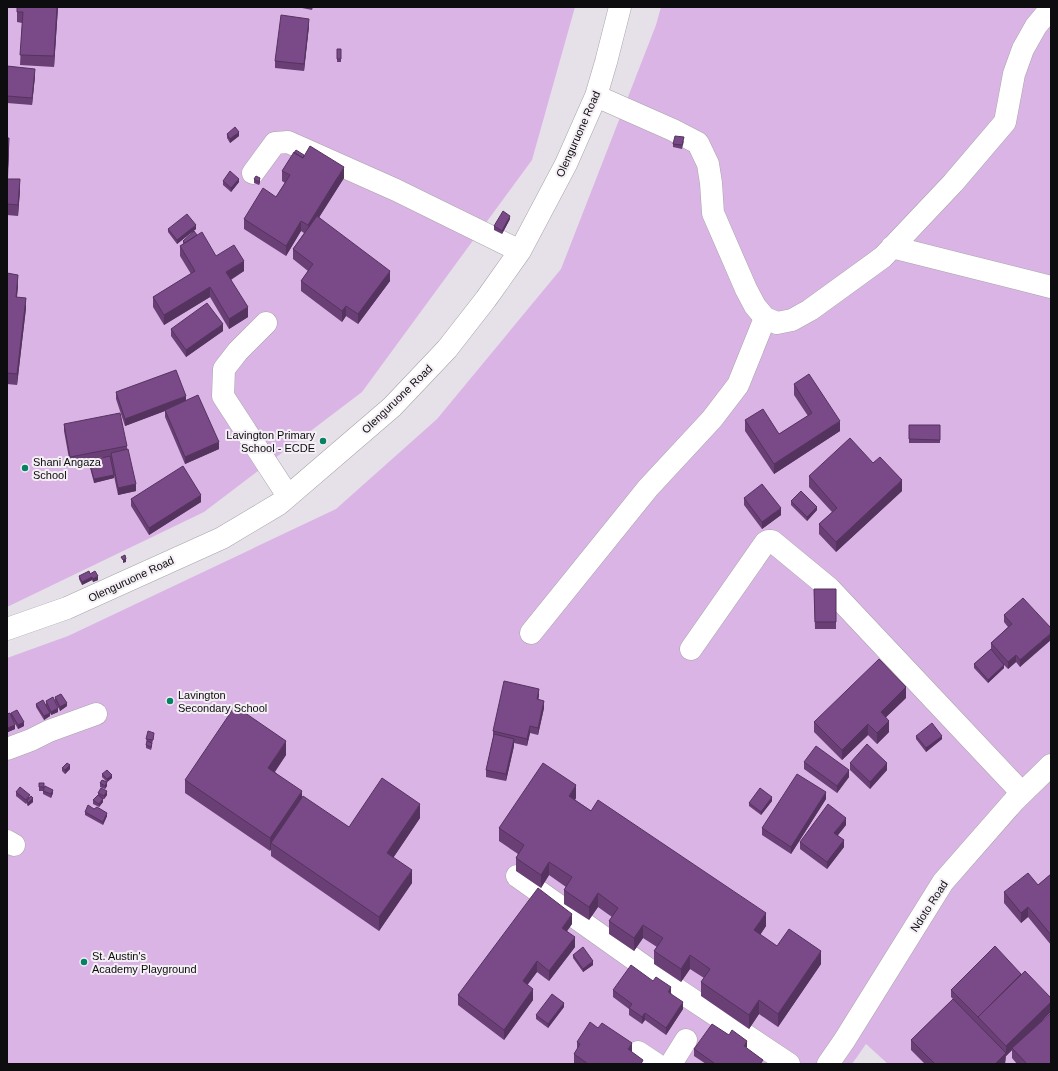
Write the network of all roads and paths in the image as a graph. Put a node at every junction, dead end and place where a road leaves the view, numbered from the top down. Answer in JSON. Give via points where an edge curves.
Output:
{"nodes":[{"id":1,"x":620,"y":7,"type":"edge"},
{"id":2,"x":1051,"y":8,"type":"edge"},
{"id":3,"x":596,"y":96,"type":"junction"},
{"id":4,"x":253,"y":173,"type":"dead end"},
{"id":5,"x":892,"y":247,"type":"junction"},
{"id":6,"x":520,"y":251,"type":"junction"},
{"id":7,"x":1051,"y":287,"type":"edge"},
{"id":8,"x":765,"y":318,"type":"junction"},
{"id":9,"x":266,"y":323,"type":"dead end"},
{"id":10,"x":288,"y":496,"type":"junction"},
{"id":11,"x":7,"y":629,"type":"edge"},
{"id":12,"x":531,"y":633,"type":"dead end"},
{"id":13,"x":691,"y":649,"type":"dead end"},
{"id":14,"x":96,"y":714,"type":"dead end"},
{"id":15,"x":7,"y":749,"type":"edge"},
{"id":16,"x":1051,"y":765,"type":"edge"},
{"id":17,"x":1022,"y":793,"type":"junction"},
{"id":18,"x":518,"y":876,"type":"edge"},
{"id":19,"x":686,"y":1040,"type":"dead end"},
{"id":20,"x":638,"y":1052,"type":"dead end"},
{"id":21,"x":656,"y":1064,"type":"edge"},
{"id":22,"x":671,"y":1064,"type":"edge"},
{"id":23,"x":789,"y":1064,"type":"edge"},
{"id":24,"x":828,"y":1064,"type":"edge"}],
"edges":[{"from":1,"to":3,"type":"street","name":"Olenguruone Road"},
{"from":2,"to":5,"type":"street","via":[[1036,26],[1023,49],[1014,74],[1005,122],[953,183]]},
{"from":3,"to":6,"type":"street","name":"Olenguruone Road","via":[[566,164]]},
{"from":3,"to":8,"type":"street","via":[[698,143],[708,164],[713,213],[746,289]]},
{"from":4,"to":6,"type":"street","via":[[275,144],[288,142],[396,190]]},
{"from":5,"to":7,"type":"street"},
{"from":5,"to":8,"type":"street","via":[[810,310],[792,320],[777,323]]},
{"from":6,"to":10,"type":"street","name":"Olenguruone Road","via":[[447,349],[409,390]]},
{"from":8,"to":12,"type":"street","via":[[738,385],[716,414],[648,488]]},
{"from":9,"to":10,"type":"street","via":[[224,369],[223,396]]},
{"from":10,"to":11,"type":"street","name":"Olenguruone Road","via":[[222,538],[67,608]]},
{"from":13,"to":17,"type":"street","via":[[765,543],[772,541],[829,588]]},
{"from":14,"to":15,"type":"street"},
{"from":16,"to":17,"type":"street","name":"Ndoto Road"},
{"from":17,"to":24,"type":"street","name":"Ndoto Road","via":[[943,882]]},
{"from":18,"to":23,"type":"street","via":[[672,986]]},
{"from":19,"to":22,"type":"street"},
{"from":20,"to":21,"type":"street"}]}
